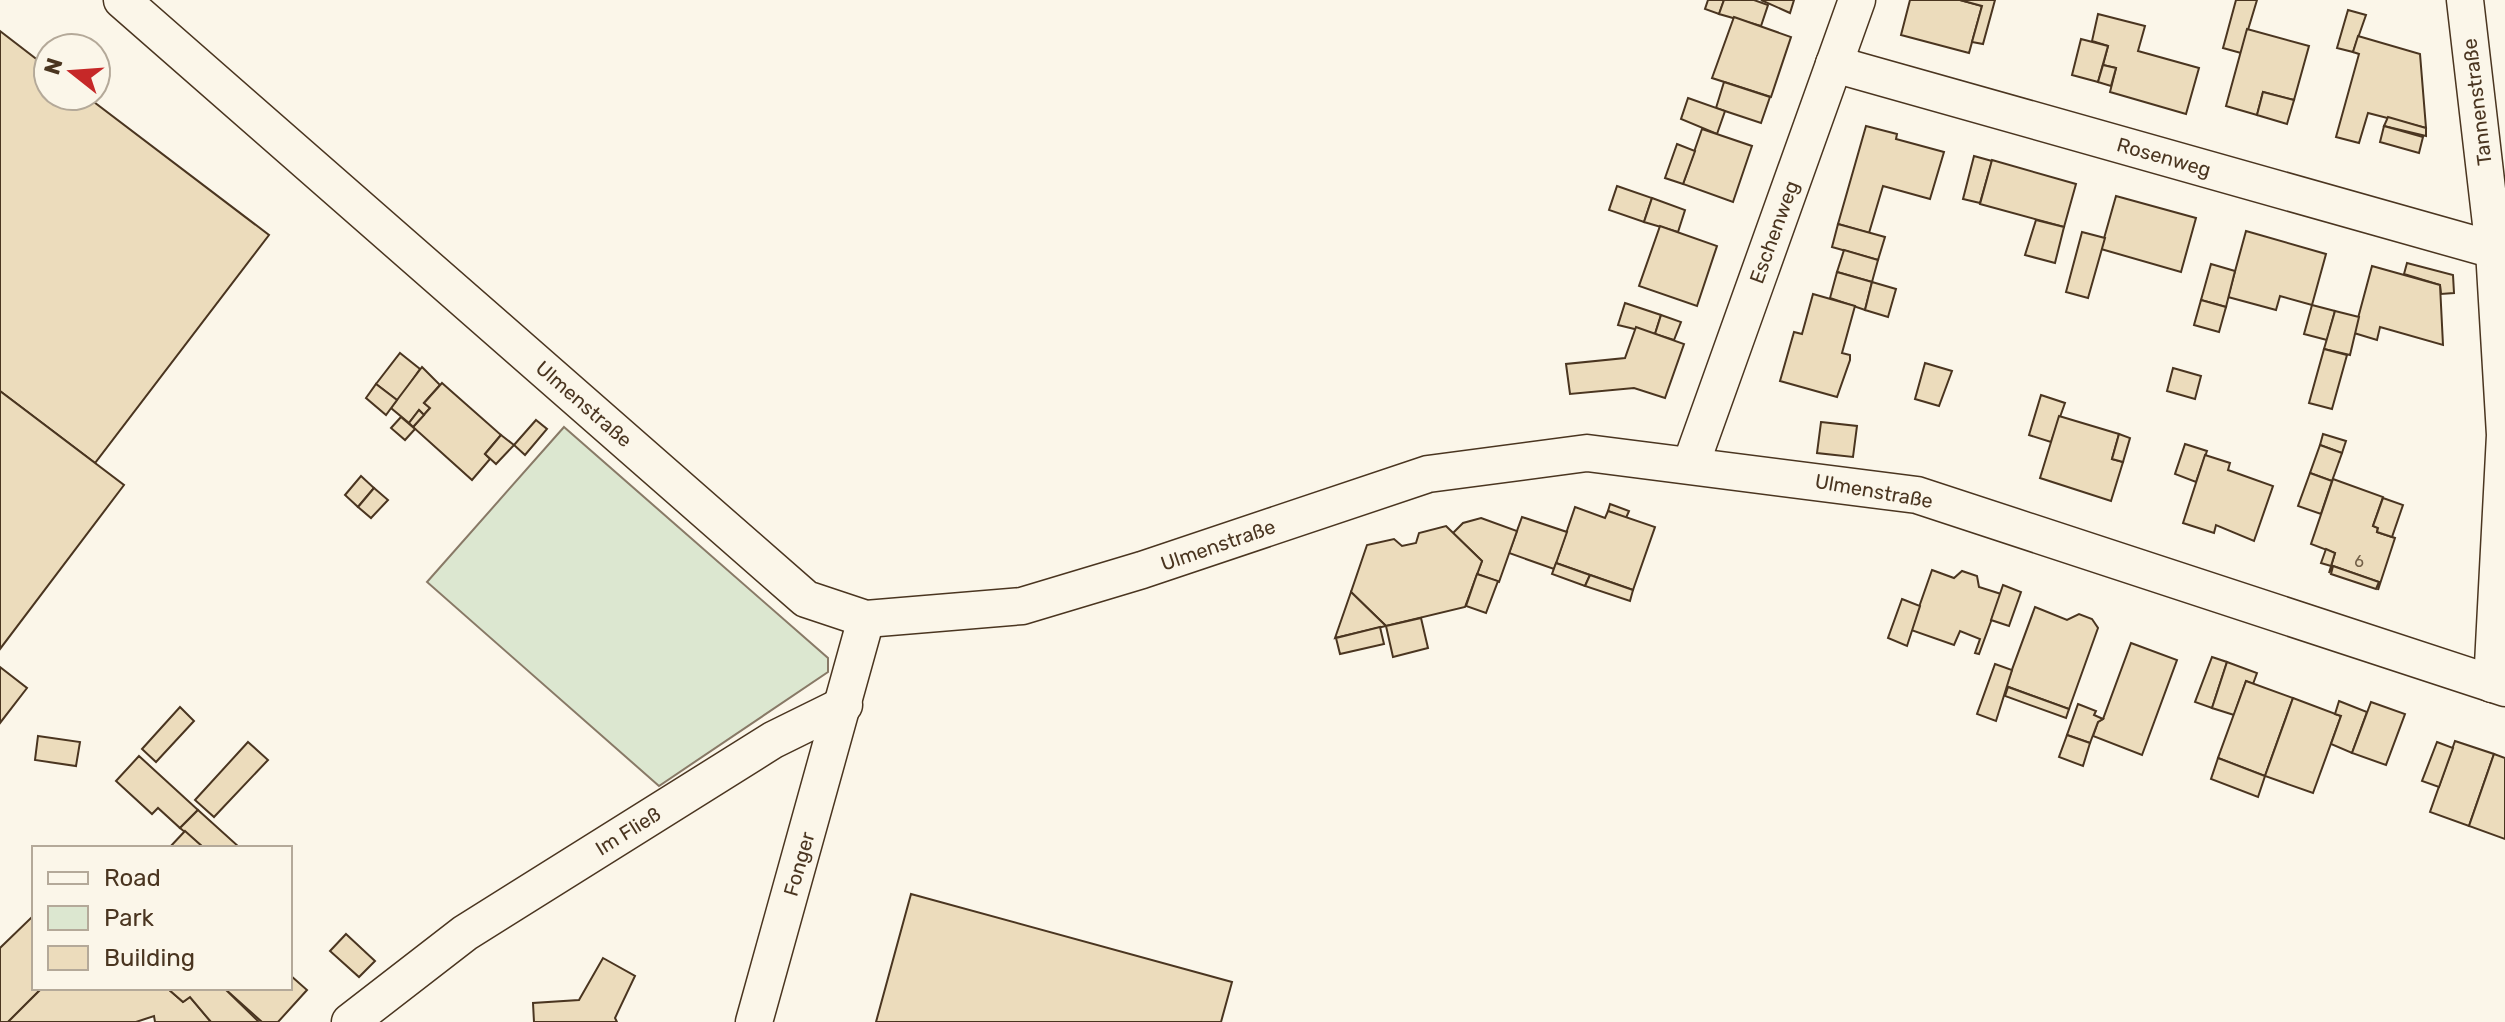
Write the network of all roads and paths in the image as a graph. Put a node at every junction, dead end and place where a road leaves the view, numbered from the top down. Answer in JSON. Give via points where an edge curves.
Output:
{"nodes":[{"id":1,"x":122,"y":0,"type":"edge"},
{"id":2,"x":1857,"y":0,"type":"edge"},
{"id":3,"x":2465,"y":0,"type":"edge"},
{"id":4,"x":1834,"y":64,"type":"junction"},
{"id":5,"x":2494,"y":250,"type":"junction"},
{"id":6,"x":1691,"y":464,"type":"junction"},
{"id":7,"x":866,"y":619,"type":"junction"},
{"id":8,"x":2499,"y":686,"type":"edge"},
{"id":9,"x":844,"y":705,"type":"junction"},
{"id":10,"x":350,"y":1022,"type":"edge"},
{"id":11,"x":754,"y":1022,"type":"edge"}],
"edges":[{"from":1,"to":7,"type":"street","name":"Ulmenstraße","via":[[806,599]]},
{"from":2,"to":4,"type":"street","name":"Eschenweg"},
{"from":3,"to":5,"type":"street","name":"Tannenstraße"},
{"from":4,"to":5,"type":"street","name":"Rosenweg"},
{"from":4,"to":6,"type":"street","name":"Eschenweg"},
{"from":5,"to":8,"type":"street","name":"Tannenstraße","via":[[2505,435]]},
{"from":6,"to":7,"type":"street","name":"Ulmenstraße","via":[[1587,453],[1428,474],[1022,606]]},
{"from":6,"to":8,"type":"street","name":"Ulmenstraße","via":[[1917,495]]},
{"from":7,"to":9,"type":"street"},
{"from":9,"to":10,"type":"street","name":"Im Fließ","via":[[773,740],[465,933]]},
{"from":9,"to":11,"type":"street","name":"Fonger"}]}
